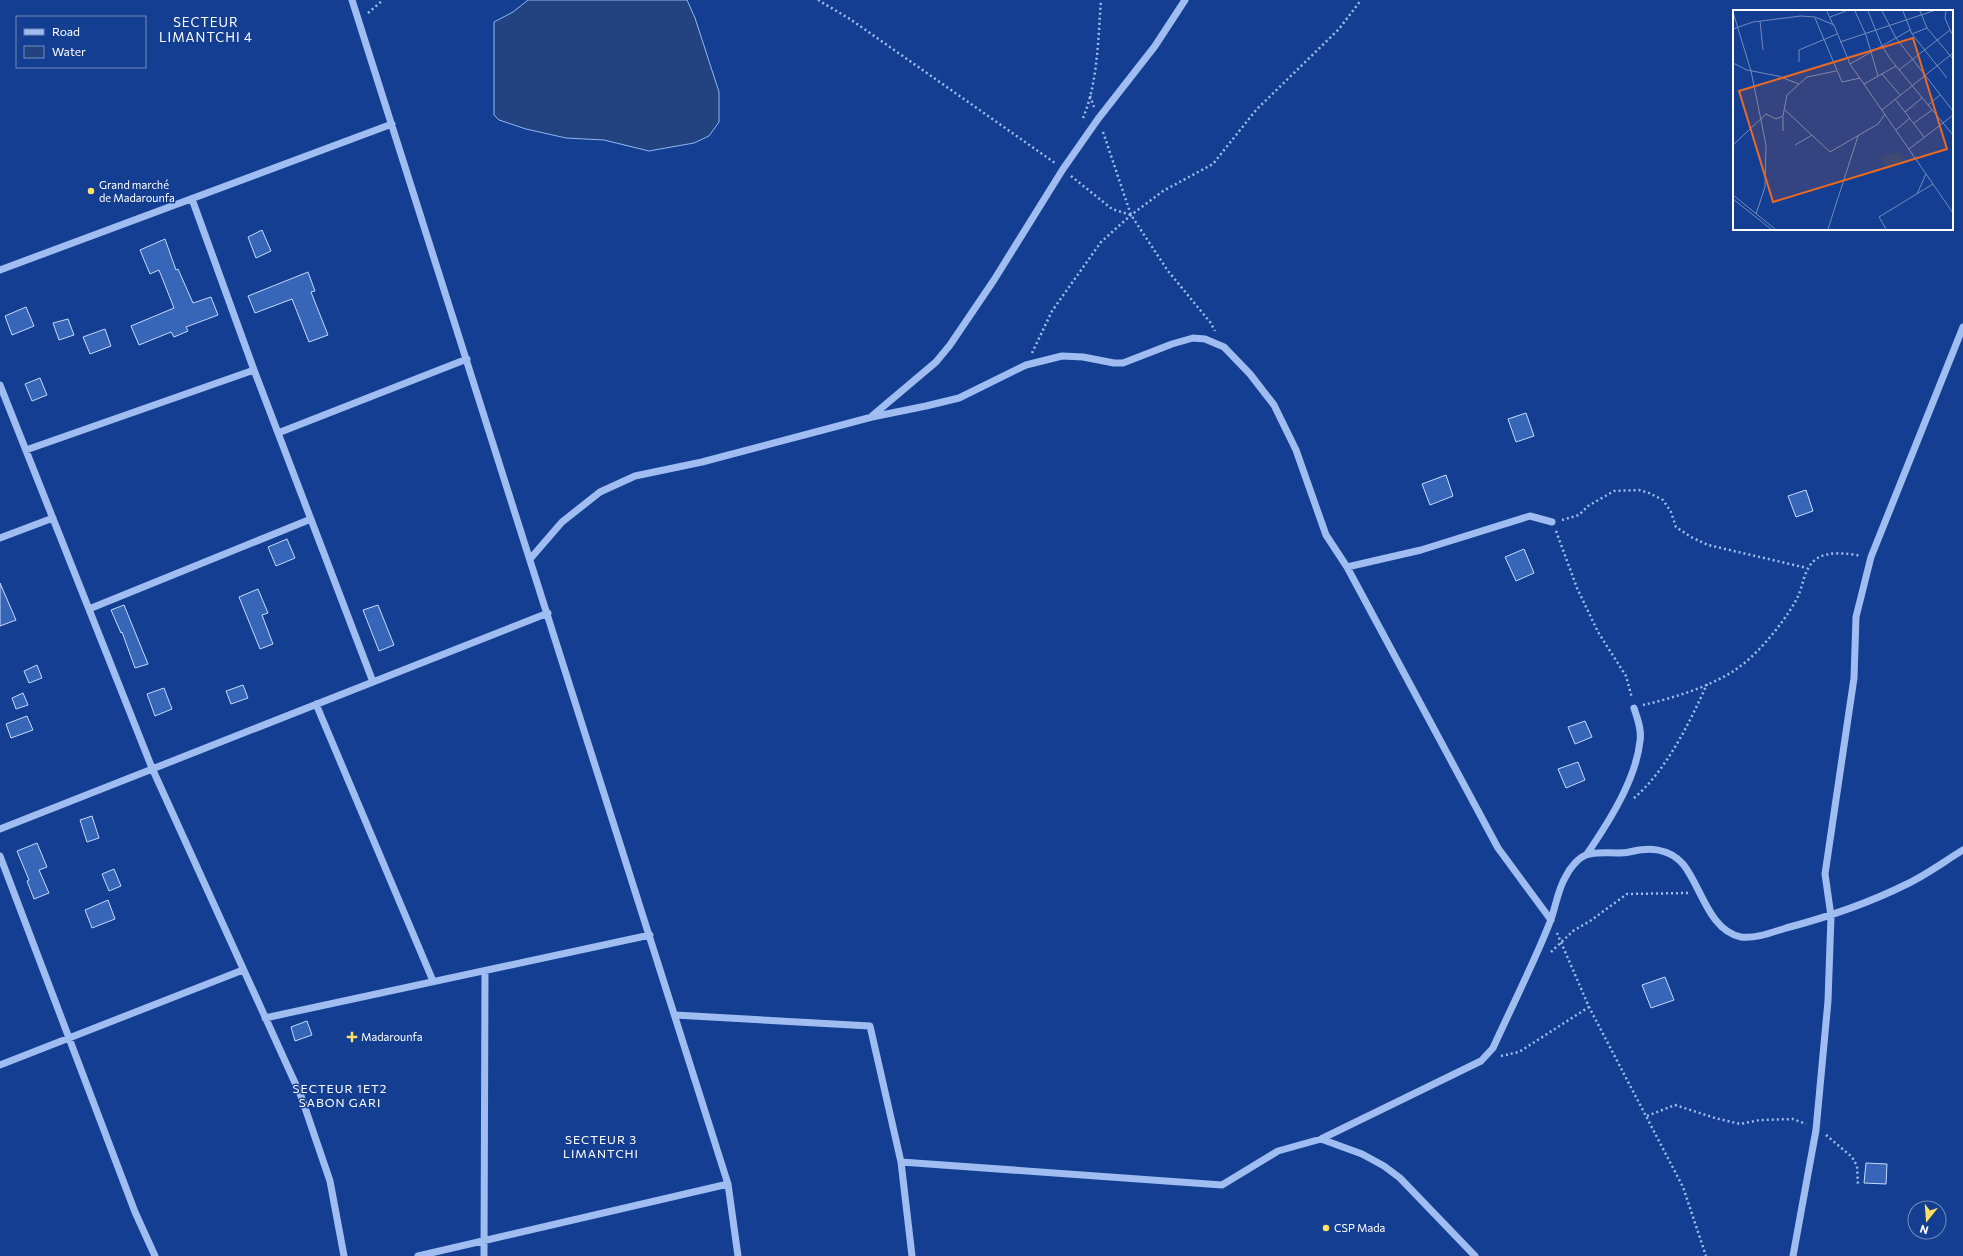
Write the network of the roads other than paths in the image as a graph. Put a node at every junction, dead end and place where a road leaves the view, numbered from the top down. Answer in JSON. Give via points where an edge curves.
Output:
{"nodes":[{"id":1,"x":352,"y":0,"type":"edge"},
{"id":2,"x":1185,"y":0,"type":"edge"},
{"id":3,"x":392,"y":124,"type":"junction"},
{"id":4,"x":192,"y":199,"type":"junction"},
{"id":5,"x":0,"y":270,"type":"edge"},
{"id":6,"x":1963,"y":327,"type":"edge"},
{"id":7,"x":466,"y":359,"type":"junction"},
{"id":8,"x":254,"y":370,"type":"junction"},
{"id":9,"x":0,"y":385,"type":"edge"},
{"id":10,"x":872,"y":416,"type":"junction"},
{"id":11,"x":278,"y":433,"type":"junction"},
{"id":12,"x":26,"y":450,"type":"junction"},
{"id":13,"x":53,"y":518,"type":"junction"},
{"id":14,"x":311,"y":519,"type":"junction"},
{"id":15,"x":1552,"y":522,"type":"road end"},
{"id":16,"x":0,"y":538,"type":"edge"},
{"id":17,"x":530,"y":559,"type":"junction"},
{"id":18,"x":1347,"y":567,"type":"junction"},
{"id":19,"x":89,"y":609,"type":"junction"},
{"id":20,"x":548,"y":613,"type":"junction"},
{"id":21,"x":373,"y":682,"type":"junction"},
{"id":22,"x":316,"y":704,"type":"junction"},
{"id":23,"x":1634,"y":708,"type":"road end"},
{"id":24,"x":152,"y":768,"type":"junction"},
{"id":25,"x":0,"y":829,"type":"edge"},
{"id":26,"x":1963,"y":850,"type":"edge"},
{"id":27,"x":1587,"y":854,"type":"junction"},
{"id":28,"x":0,"y":856,"type":"edge"},
{"id":29,"x":1831,"y":916,"type":"junction"},
{"id":30,"x":1551,"y":920,"type":"junction"},
{"id":31,"x":650,"y":935,"type":"junction"},
{"id":32,"x":244,"y":970,"type":"junction"},
{"id":33,"x":485,"y":971,"type":"junction"},
{"id":34,"x":432,"y":981,"type":"junction"},
{"id":35,"x":675,"y":1015,"type":"junction"},
{"id":36,"x":265,"y":1018,"type":"junction"},
{"id":37,"x":70,"y":1038,"type":"junction"},
{"id":38,"x":0,"y":1065,"type":"edge"},
{"id":39,"x":1321,"y":1139,"type":"junction"},
{"id":40,"x":901,"y":1162,"type":"junction"},
{"id":41,"x":728,"y":1184,"type":"junction"},
{"id":42,"x":484,"y":1241,"type":"junction"},
{"id":43,"x":154,"y":1256,"type":"edge"},
{"id":44,"x":344,"y":1256,"type":"edge"},
{"id":45,"x":418,"y":1256,"type":"edge"},
{"id":46,"x":484,"y":1256,"type":"edge"},
{"id":47,"x":738,"y":1256,"type":"edge"},
{"id":48,"x":912,"y":1256,"type":"edge"},
{"id":49,"x":1475,"y":1256,"type":"edge"},
{"id":50,"x":1793,"y":1256,"type":"edge"}],
"edges":[{"from":1,"to":3,"type":"street"},
{"from":2,"to":10,"type":"street","via":[[1155,46],[1063,169],[950,345],[936,362]]},
{"from":3,"to":4,"type":"street"},
{"from":3,"to":7,"type":"street"},
{"from":4,"to":5,"type":"street"},
{"from":4,"to":8,"type":"street"},
{"from":6,"to":29,"type":"street","via":[[1871,557],[1856,617],[1854,678],[1825,874]]},
{"from":7,"to":11,"type":"street"},
{"from":7,"to":17,"type":"street"},
{"from":8,"to":11,"type":"street"},
{"from":8,"to":12,"type":"street"},
{"from":9,"to":12,"type":"street"},
{"from":10,"to":17,"type":"street","via":[[702,462],[635,476],[600,492],[562,522]]},
{"from":10,"to":18,"type":"street","via":[[959,398],[1026,365],[1062,356],[1123,363],[1172,344],[1193,338],[1205,339],[1224,347],[1250,374],[1274,405],[1296,450],[1326,535]]},
{"from":11,"to":14,"type":"street"},
{"from":12,"to":13,"type":"street"},
{"from":13,"to":16,"type":"street"},
{"from":13,"to":19,"type":"street"},
{"from":14,"to":19,"type":"street"},
{"from":14,"to":21,"type":"street"},
{"from":15,"to":18,"type":"street","via":[[1530,516],[1421,550]]},
{"from":17,"to":20,"type":"street"},
{"from":18,"to":30,"type":"street","via":[[1498,848]]},
{"from":19,"to":24,"type":"street"},
{"from":20,"to":21,"type":"street"},
{"from":20,"to":31,"type":"street"},
{"from":21,"to":22,"type":"street"},
{"from":22,"to":24,"type":"street"},
{"from":22,"to":34,"type":"street"},
{"from":23,"to":27,"type":"street","via":[[1640,728],[1640,741],[1631,774],[1611,818]]},
{"from":24,"to":25,"type":"street"},
{"from":24,"to":32,"type":"street"},
{"from":26,"to":29,"type":"street","via":[[1908,884]]},
{"from":27,"to":29,"type":"street","via":[[1621,854],[1658,849],[1669,854],[1683,864],[1712,915],[1724,928],[1743,937],[1762,935]]},
{"from":27,"to":30,"type":"street","via":[[1577,861],[1567,874],[1558,891]]},
{"from":28,"to":37,"type":"street"},
{"from":29,"to":50,"type":"street","via":[[1828,1001],[1816,1127]]},
{"from":30,"to":39,"type":"street","via":[[1493,1048],[1481,1061]]},
{"from":31,"to":33,"type":"street"},
{"from":31,"to":35,"type":"street"},
{"from":32,"to":36,"type":"street"},
{"from":32,"to":37,"type":"street"},
{"from":33,"to":34,"type":"street"},
{"from":33,"to":42,"type":"street"},
{"from":34,"to":36,"type":"street"},
{"from":35,"to":40,"type":"street","via":[[870,1026]]},
{"from":35,"to":41,"type":"street"},
{"from":36,"to":44,"type":"street","via":[[301,1096],[330,1181]]},
{"from":37,"to":38,"type":"street"},
{"from":37,"to":43,"type":"street"},
{"from":39,"to":40,"type":"street","via":[[1278,1151],[1222,1185]]},
{"from":39,"to":49,"type":"street","via":[[1362,1154],[1400,1178]]},
{"from":40,"to":48,"type":"street"},
{"from":41,"to":42,"type":"street"},
{"from":41,"to":47,"type":"street"},
{"from":42,"to":45,"type":"street"},
{"from":42,"to":46,"type":"street"}]}
